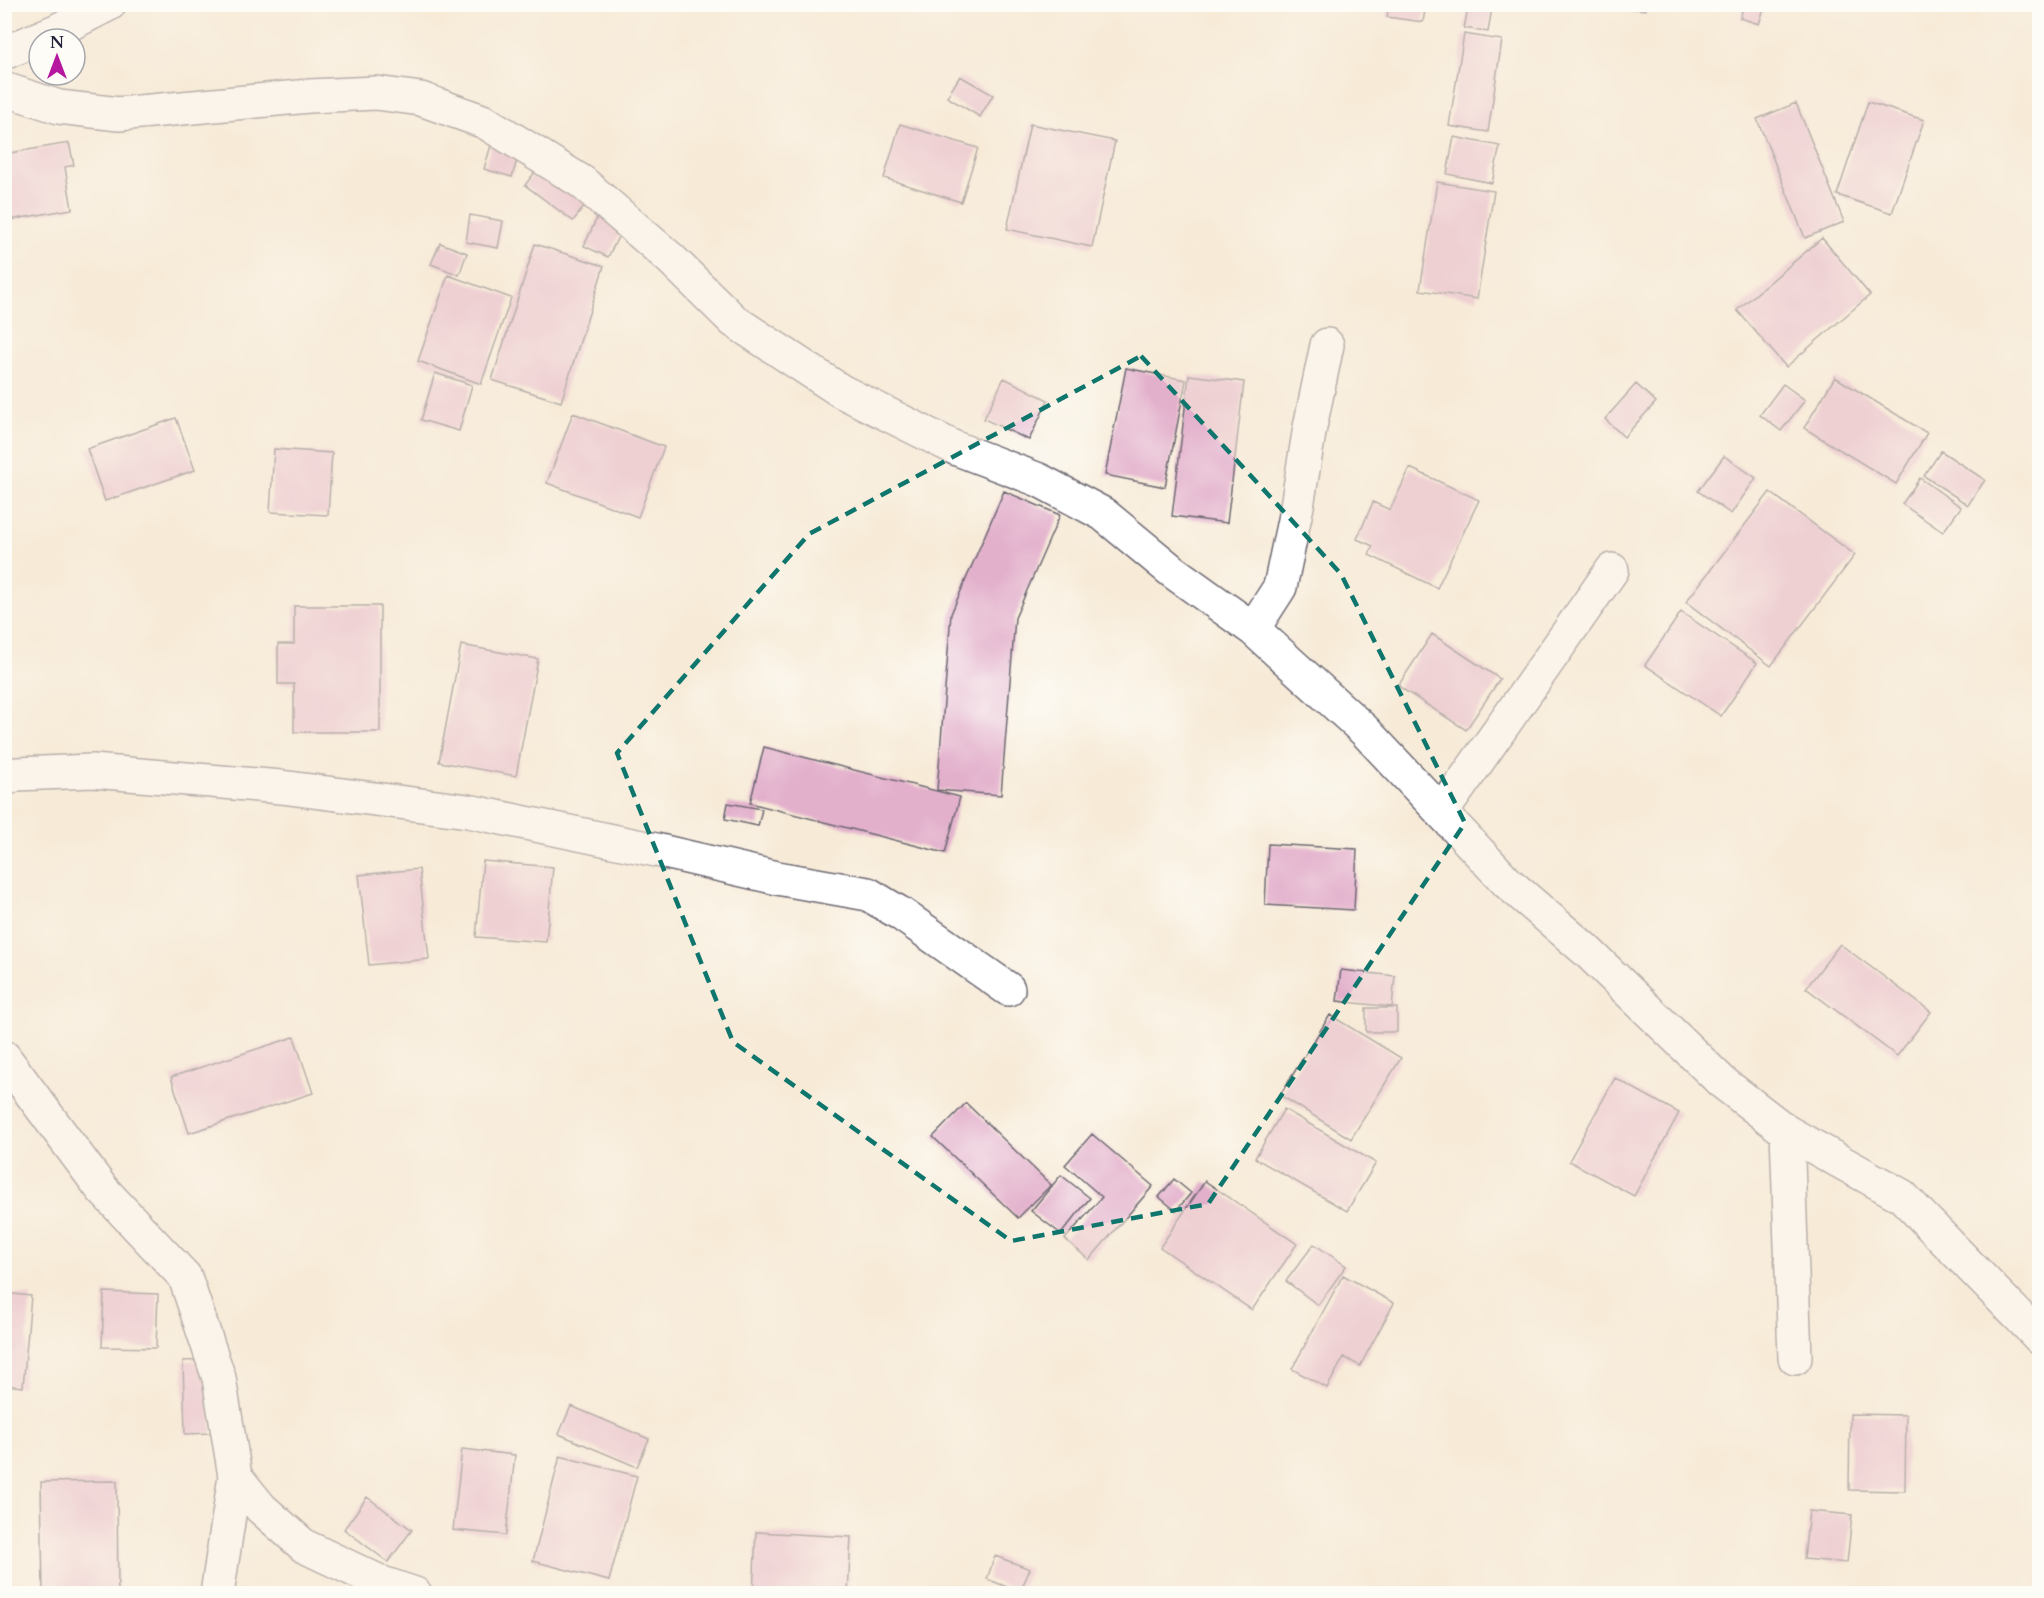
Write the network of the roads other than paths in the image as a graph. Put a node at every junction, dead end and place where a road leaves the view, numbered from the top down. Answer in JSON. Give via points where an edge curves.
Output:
{"nodes":[{"id":1,"x":110,"y":4,"type":"edge"},
{"id":2,"x":4,"y":53,"type":"edge"},
{"id":3,"x":4,"y":89,"type":"edge"},
{"id":4,"x":1327,"y":345,"type":"dead end"},
{"id":5,"x":1612,"y":570,"type":"dead end"},
{"id":6,"x":1253,"y":629,"type":"junction"},
{"id":7,"x":4,"y":780,"type":"edge"},
{"id":8,"x":1442,"y":812,"type":"junction"},
{"id":9,"x":1008,"y":989,"type":"dead end"},
{"id":10,"x":4,"y":1057,"type":"edge"},
{"id":11,"x":1787,"y":1132,"type":"junction"},
{"id":12,"x":2040,"y":1338,"type":"edge"},
{"id":13,"x":1795,"y":1358,"type":"dead end"},
{"id":14,"x":235,"y":1476,"type":"junction"},
{"id":15,"x":217,"y":1593,"type":"edge"},
{"id":16,"x":415,"y":1593,"type":"edge"}],
"edges":[{"from":1,"to":2,"type":"street"},
{"from":3,"to":6,"type":"street","via":[[59,107],[119,114],[376,93],[421,99],[484,122],[582,182],[671,259],[734,321],[841,392],[955,448],[1039,480],[1103,514],[1172,571]]},
{"from":4,"to":6,"type":"street","via":[[1280,586]]},
{"from":5,"to":8,"type":"street"},
{"from":6,"to":8,"type":"street","via":[[1364,730]]},
{"from":7,"to":9,"type":"street","via":[[16,774],[93,771],[281,787],[468,811],[868,894]]},
{"from":8,"to":11,"type":"street","via":[[1508,883],[1587,951],[1722,1082]]},
{"from":10,"to":14,"type":"street","via":[[102,1189],[185,1277],[219,1378]]},
{"from":11,"to":12,"type":"street","via":[[1902,1196]]},
{"from":11,"to":13,"type":"street"},
{"from":14,"to":15,"type":"street"},
{"from":14,"to":16,"type":"street","via":[[261,1508],[304,1546],[382,1583]]}]}
